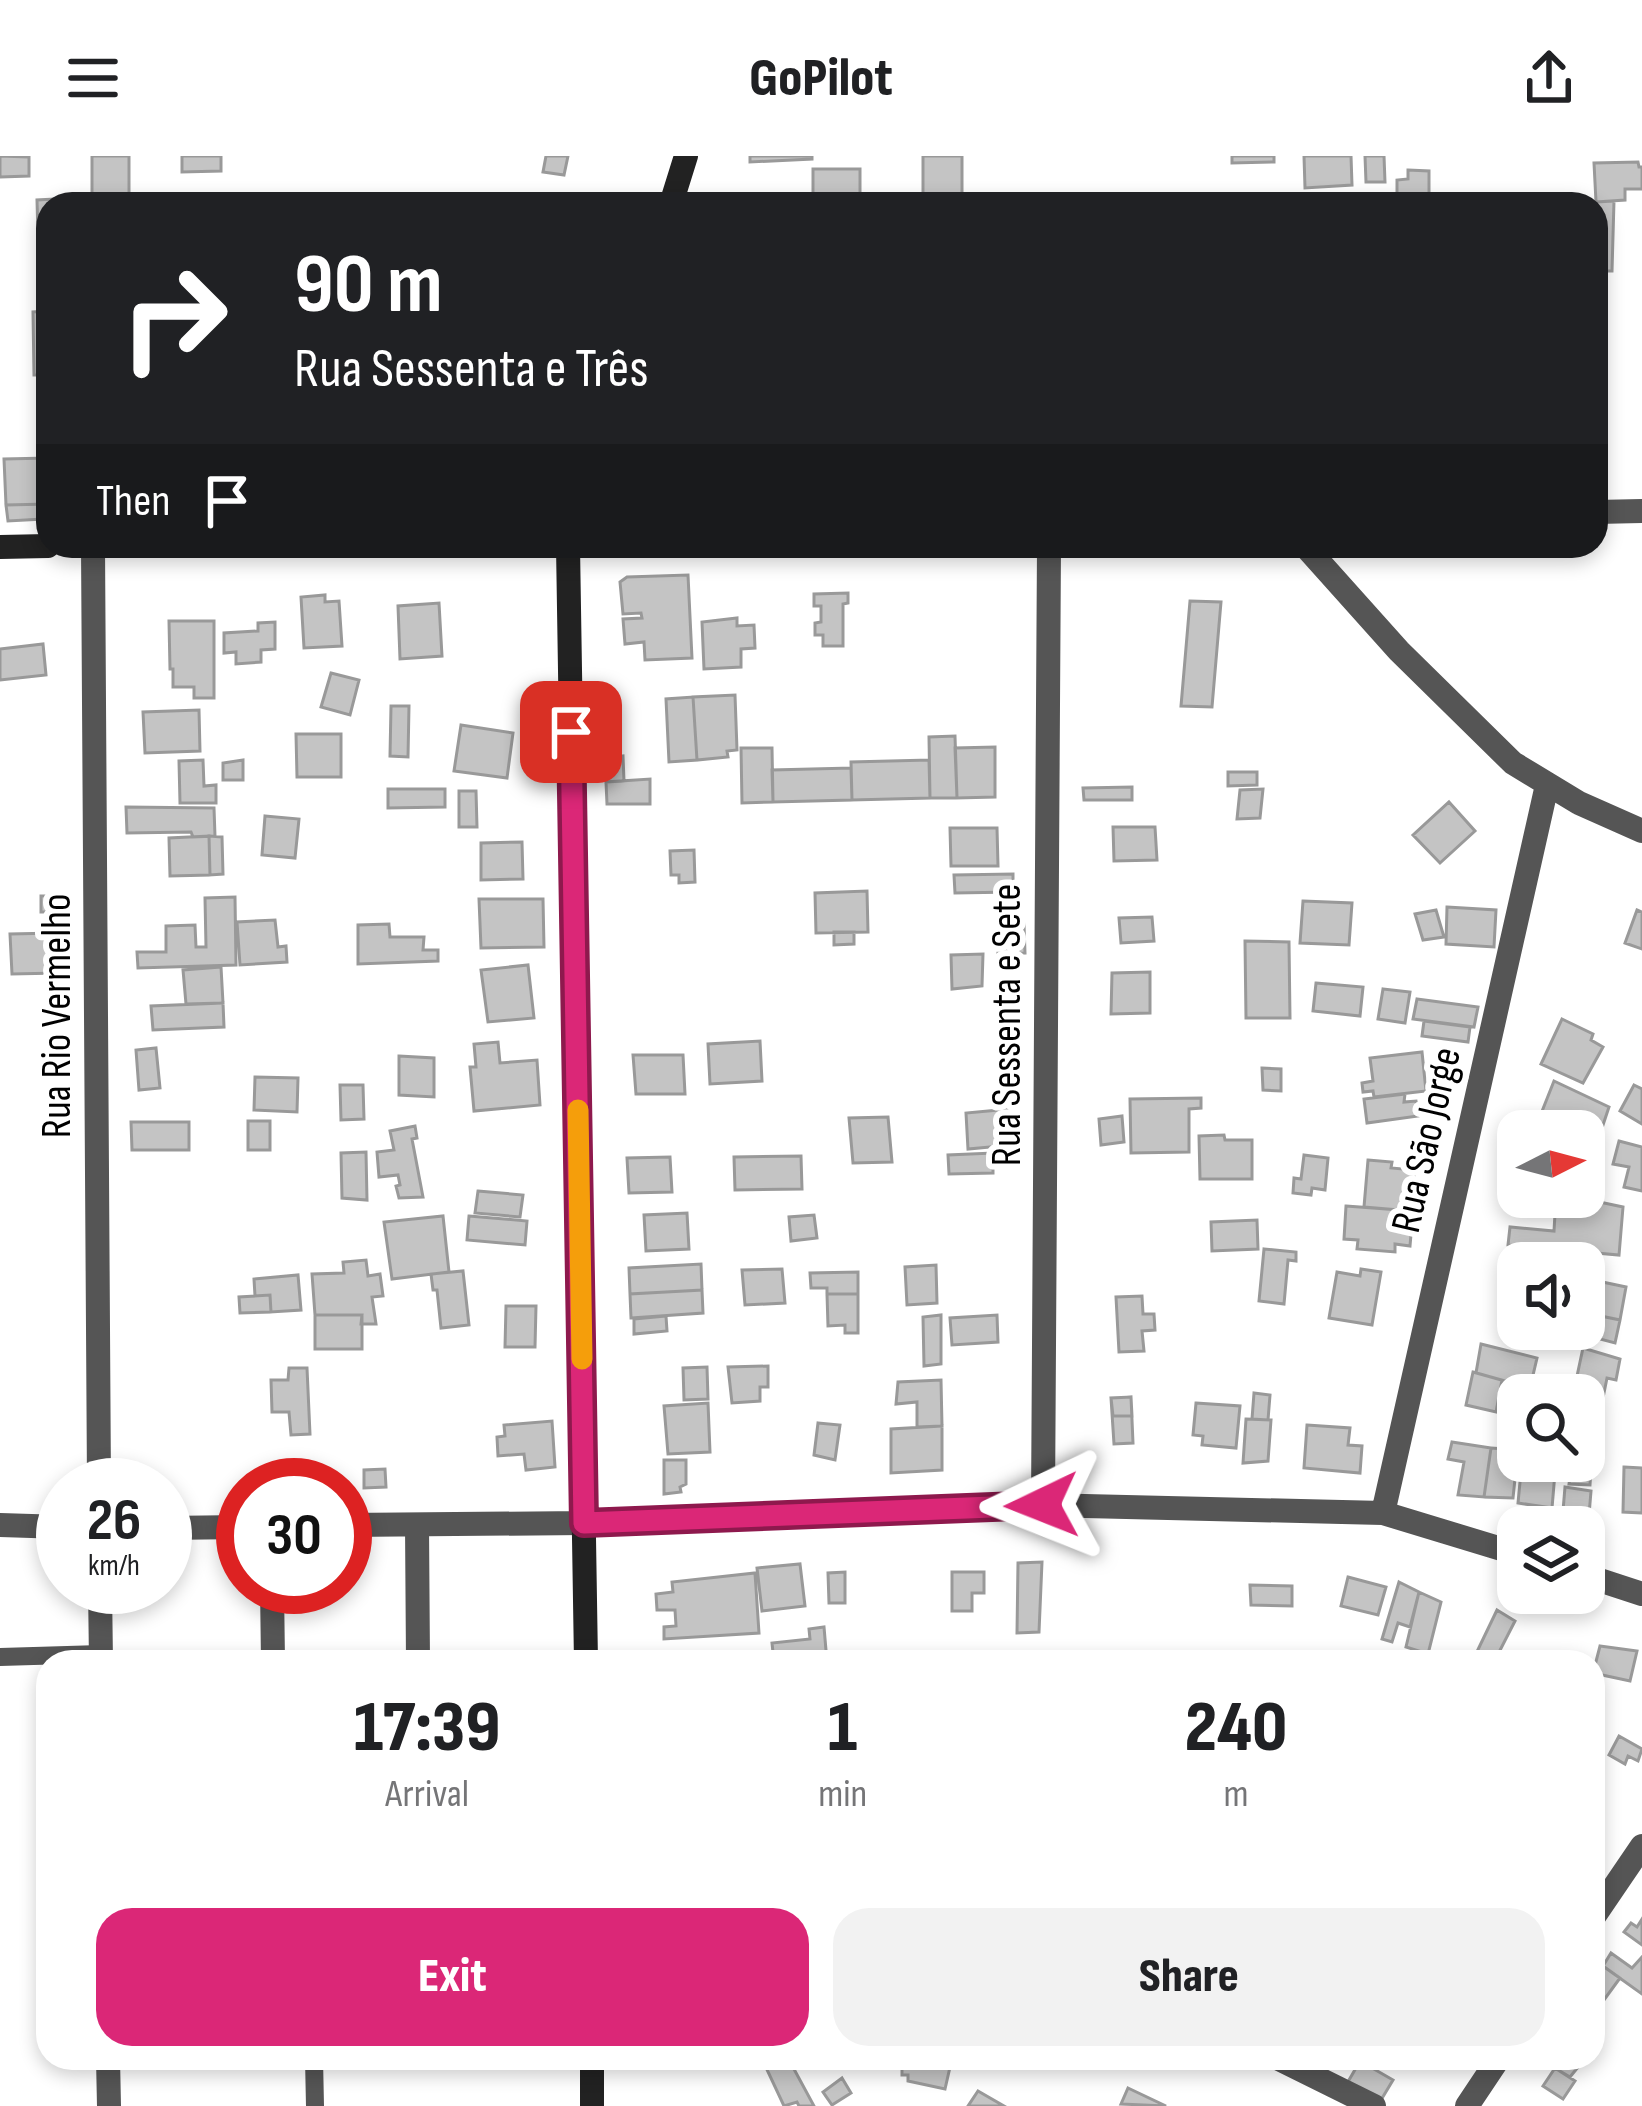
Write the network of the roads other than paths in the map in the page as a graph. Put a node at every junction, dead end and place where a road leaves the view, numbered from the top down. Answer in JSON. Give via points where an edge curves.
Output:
{"nodes":[{"id":1,"x":686,"y":156,"type":"edge"},
{"id":2,"x":675,"y":192,"type":"edge"},
{"id":3,"x":1642,"y":511,"type":"edge"},
{"id":4,"x":1608,"y":512,"type":"edge"},
{"id":5,"x":36,"y":546,"type":"edge"},
{"id":6,"x":0,"y":547,"type":"edge"},
{"id":7,"x":94,"y":558,"type":"edge"},
{"id":8,"x":568,"y":558,"type":"edge"},
{"id":9,"x":1049,"y":558,"type":"edge"},
{"id":10,"x":1316,"y":558,"type":"edge"},
{"id":11,"x":1547,"y":784,"type":"junction"},
{"id":12,"x":1642,"y":831,"type":"edge"},
{"id":13,"x":99,"y":1458,"type":"edge"},
{"id":14,"x":1042,"y":1505,"type":"junction"},
{"id":15,"x":1383,"y":1513,"type":"junction"},
{"id":16,"x":584,"y":1523,"type":"junction"},
{"id":17,"x":0,"y":1525,"type":"edge"},
{"id":18,"x":417,"y":1525,"type":"junction"},
{"id":19,"x":36,"y":1526,"type":"edge"},
{"id":20,"x":372,"y":1526,"type":"edge"},
{"id":21,"x":1497,"y":1548,"type":"edge"},
{"id":22,"x":1605,"y":1582,"type":"edge"},
{"id":23,"x":1642,"y":1594,"type":"edge"},
{"id":24,"x":100,"y":1614,"type":"edge"},
{"id":25,"x":272,"y":1614,"type":"edge"},
{"id":26,"x":101,"y":1650,"type":"edge"},
{"id":27,"x":273,"y":1650,"type":"edge"},
{"id":28,"x":418,"y":1650,"type":"edge"},
{"id":29,"x":586,"y":1650,"type":"edge"},
{"id":30,"x":0,"y":1657,"type":"edge"},
{"id":31,"x":36,"y":1657,"type":"edge"},
{"id":32,"x":1642,"y":1846,"type":"edge"},
{"id":33,"x":1605,"y":1900,"type":"edge"},
{"id":34,"x":108,"y":2070,"type":"edge"},
{"id":35,"x":314,"y":2070,"type":"edge"},
{"id":36,"x":592,"y":2070,"type":"edge"},
{"id":37,"x":1301,"y":2070,"type":"edge"},
{"id":38,"x":1491,"y":2070,"type":"edge"},
{"id":39,"x":109,"y":2106,"type":"edge"},
{"id":40,"x":315,"y":2106,"type":"edge"},
{"id":41,"x":592,"y":2106,"type":"edge"},
{"id":42,"x":1374,"y":2106,"type":"edge"},
{"id":43,"x":1466,"y":2106,"type":"edge"}],
"edges":[{"from":1,"to":2,"type":"street"},
{"from":3,"to":4,"type":"street"},
{"from":5,"to":6,"type":"street"},
{"from":7,"to":13,"type":"street","name":"Rua Rio Vermelho"},
{"from":8,"to":16,"type":"street"},
{"from":9,"to":14,"type":"street","name":"Rua Sessenta e Sete"},
{"from":10,"to":11,"type":"street","via":[[1513,763]]},
{"from":11,"to":12,"type":"street"},
{"from":11,"to":15,"type":"street","name":"Rua São Jorge"},
{"from":14,"to":15,"type":"street"},
{"from":14,"to":16,"type":"street"},
{"from":15,"to":21,"type":"street"},
{"from":16,"to":18,"type":"street"},
{"from":16,"to":29,"type":"street"},
{"from":17,"to":19,"type":"street"},
{"from":18,"to":20,"type":"street"},
{"from":18,"to":28,"type":"street"},
{"from":22,"to":23,"type":"street"},
{"from":24,"to":26,"type":"street"},
{"from":25,"to":27,"type":"street"},
{"from":30,"to":31,"type":"lane"},
{"from":32,"to":33,"type":"street"},
{"from":34,"to":39,"type":"street"},
{"from":35,"to":40,"type":"lane"},
{"from":36,"to":41,"type":"street"},
{"from":37,"to":42,"type":"street"},
{"from":38,"to":43,"type":"street"}]}
